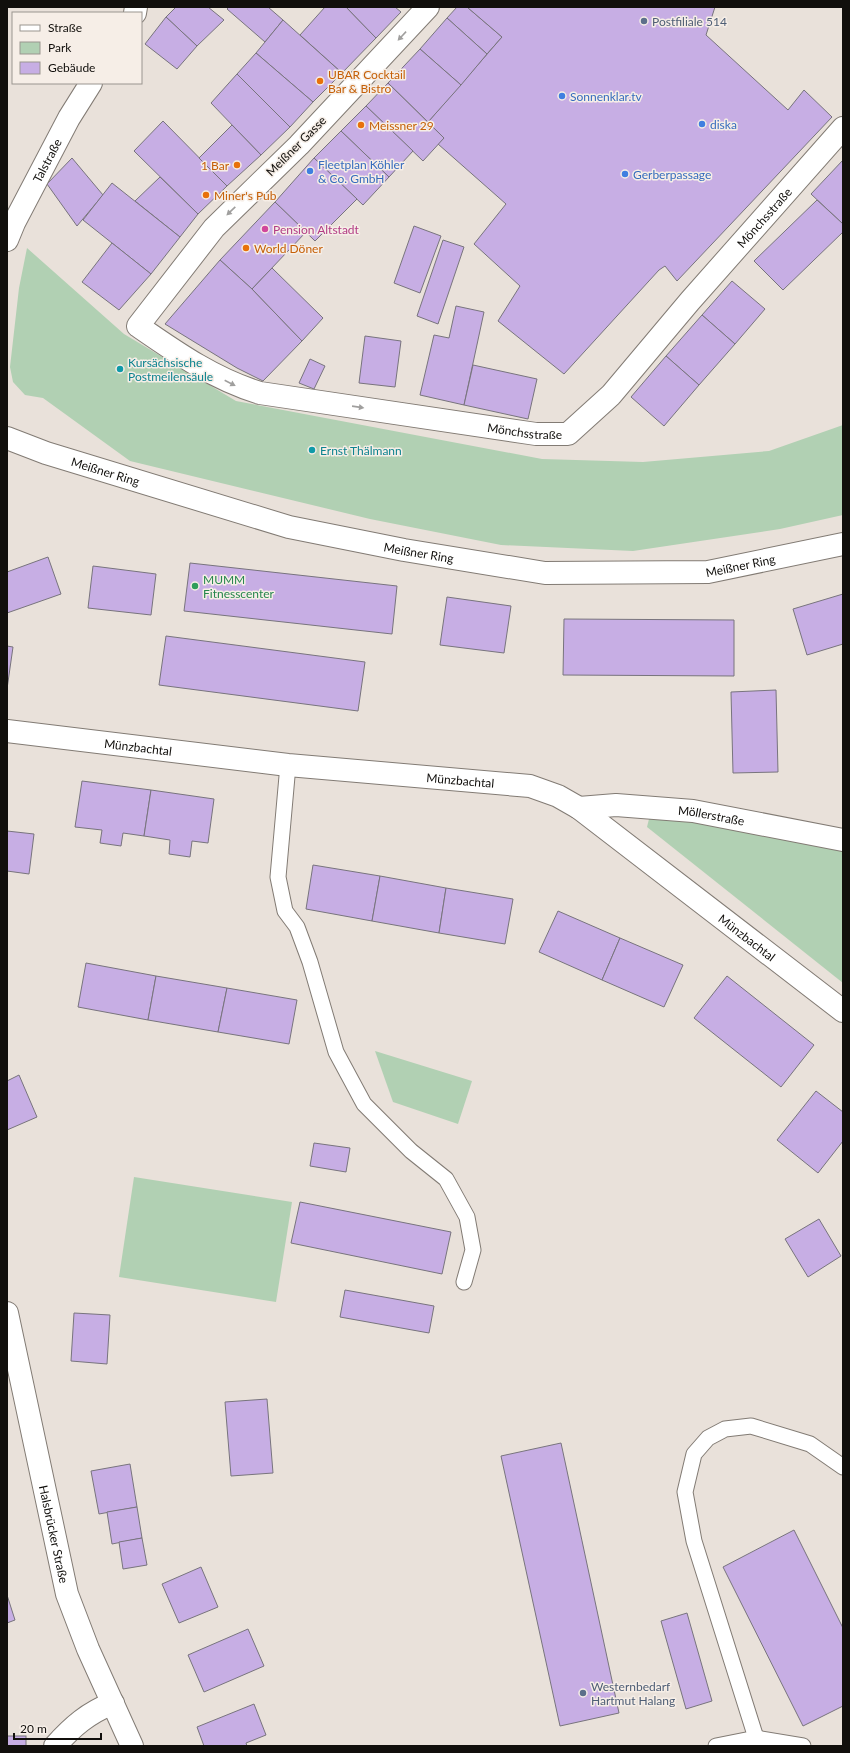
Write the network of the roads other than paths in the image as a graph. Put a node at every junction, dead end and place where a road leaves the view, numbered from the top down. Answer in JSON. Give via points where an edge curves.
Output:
{"nodes":[{"id":1,"x":428,"y":7,"type":"edge"},
{"id":2,"x":90,"y":84,"type":"edge"},
{"id":3,"x":843,"y":128,"type":"edge"},
{"id":4,"x":7,"y":240,"type":"edge"},
{"id":5,"x":138,"y":326,"type":"joint"},
{"id":6,"x":7,"y":438,"type":"edge"},
{"id":7,"x":843,"y":544,"type":"edge"},
{"id":8,"x":7,"y":731,"type":"edge"},
{"id":9,"x":288,"y":765,"type":"junction"},
{"id":10,"x":579,"y":808,"type":"junction"},
{"id":11,"x":843,"y":840,"type":"edge"},
{"id":12,"x":843,"y":1011,"type":"edge"},
{"id":13,"x":464,"y":1282,"type":"dead end"},
{"id":14,"x":7,"y":1313,"type":"edge"},
{"id":15,"x":843,"y":1467,"type":"edge"},
{"id":16,"x":113,"y":1703,"type":"junction"},
{"id":17,"x":756,"y":1738,"type":"junction"},
{"id":18,"x":56,"y":1746,"type":"edge"},
{"id":19,"x":132,"y":1746,"type":"edge"},
{"id":20,"x":716,"y":1746,"type":"edge"},
{"id":21,"x":803,"y":1746,"type":"edge"}],
"edges":[{"from":1,"to":5,"type":"street","name":"Meißner Gasse","one_way":true,"via":[[314,128],[214,228]]},
{"from":2,"to":4,"type":"street","name":"Talstraße","via":[[69,118]]},
{"from":5,"to":3,"type":"street","name":"Mönchsstraße","one_way":true,"via":[[194,364],[236,386],[260,394],[536,434],[568,434],[611,395],[690,301]]},
{"from":6,"to":7,"type":"street","name":"Meißner Ring","via":[[46,454],[289,527],[404,550],[545,573],[708,572]]},
{"from":8,"to":9,"type":"street","name":"Münzbachtal"},
{"from":9,"to":10,"type":"street","name":"Münzbachtal","via":[[530,786],[558,796]]},
{"from":9,"to":13,"type":"lane","via":[[278,877],[285,911],[297,927],[310,962],[336,1052],[364,1104],[411,1151],[446,1179],[467,1217],[473,1250]]},
{"from":10,"to":11,"type":"street","name":"Möllerstraße","via":[[616,805],[693,811]]},
{"from":10,"to":12,"type":"street","name":"Münzbachtal"},
{"from":14,"to":16,"type":"street","name":"Halsbrücker Straße","via":[[68,1594],[88,1649]]},
{"from":15,"to":17,"type":"lane","via":[[810,1444],[751,1426],[726,1429],[708,1438],[694,1454],[685,1492],[694,1541]]},
{"from":16,"to":18,"type":"street","via":[[98,1709],[72,1727]]},
{"from":16,"to":19,"type":"street","name":"Halsbrücker Straße"},
{"from":17,"to":20,"type":"lane"},
{"from":17,"to":21,"type":"lane"}]}
